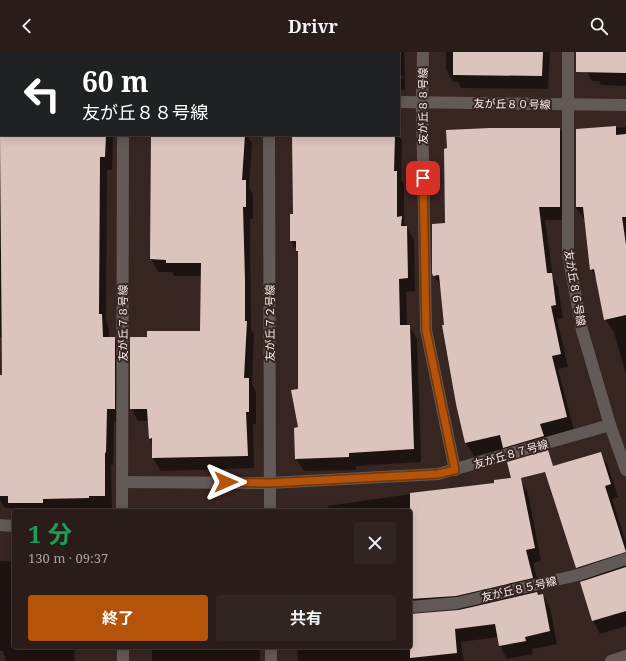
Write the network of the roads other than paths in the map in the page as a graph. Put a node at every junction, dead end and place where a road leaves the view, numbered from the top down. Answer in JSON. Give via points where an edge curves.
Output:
{"nodes":[{"id":1,"x":423,"y":52,"type":"edge"},
{"id":2,"x":568,"y":52,"type":"edge"},
{"id":3,"x":400,"y":102,"type":"edge"},
{"id":4,"x":422,"y":103,"type":"junction"},
{"id":5,"x":569,"y":104,"type":"junction"},
{"id":6,"x":626,"y":105,"type":"edge"},
{"id":7,"x":123,"y":136,"type":"edge"},
{"id":8,"x":269,"y":136,"type":"edge"},
{"id":9,"x":610,"y":425,"type":"junction"},
{"id":10,"x":455,"y":470,"type":"junction"},
{"id":11,"x":626,"y":470,"type":"edge"},
{"id":12,"x":122,"y":482,"type":"junction"},
{"id":13,"x":270,"y":483,"type":"junction"},
{"id":14,"x":122,"y":509,"type":"edge"},
{"id":15,"x":270,"y":509,"type":"edge"},
{"id":16,"x":0,"y":525,"type":"edge"},
{"id":17,"x":12,"y":526,"type":"edge"},
{"id":18,"x":626,"y":559,"type":"edge"},
{"id":19,"x":412,"y":607,"type":"edge"},
{"id":20,"x":123,"y":649,"type":"edge"},
{"id":21,"x":271,"y":649,"type":"edge"},
{"id":22,"x":626,"y":656,"type":"edge"},
{"id":23,"x":123,"y":661,"type":"edge"},
{"id":24,"x":271,"y":661,"type":"edge"},
{"id":25,"x":610,"y":661,"type":"edge"}],
"edges":[{"from":1,"to":4,"type":"street","name":"友が丘８８号線"},
{"from":2,"to":5,"type":"street","name":"友が丘８６号線"},
{"from":3,"to":4,"type":"street","name":"友が丘８０号線"},
{"from":4,"to":5,"type":"street","name":"友が丘８０号線"},
{"from":4,"to":10,"type":"street","name":"友が丘８８号線","via":[[426,330]]},
{"from":5,"to":6,"type":"street","name":"友が丘８０号線"},
{"from":5,"to":9,"type":"street","name":"友が丘８６号線","via":[[568,254],[582,330]]},
{"from":7,"to":12,"type":"street","name":"友が丘７８号線"},
{"from":8,"to":13,"type":"street","name":"友が丘７２号線"},
{"from":9,"to":10,"type":"street","name":"友が丘８７号線"},
{"from":9,"to":11,"type":"street","name":"友が丘８６号線"},
{"from":10,"to":13,"type":"street","name":"友が丘８７号線","via":[[438,474]]},
{"from":12,"to":13,"type":"street","name":"友が丘８７号線"},
{"from":12,"to":14,"type":"street","name":"友が丘７８号線"},
{"from":13,"to":15,"type":"street","name":"友が丘７２号線"},
{"from":16,"to":17,"type":"street"},
{"from":18,"to":19,"type":"street","name":"友が丘８５号線","via":[[578,575],[457,603]]},
{"from":20,"to":23,"type":"street"},
{"from":21,"to":24,"type":"street"},
{"from":22,"to":25,"type":"street"}]}
